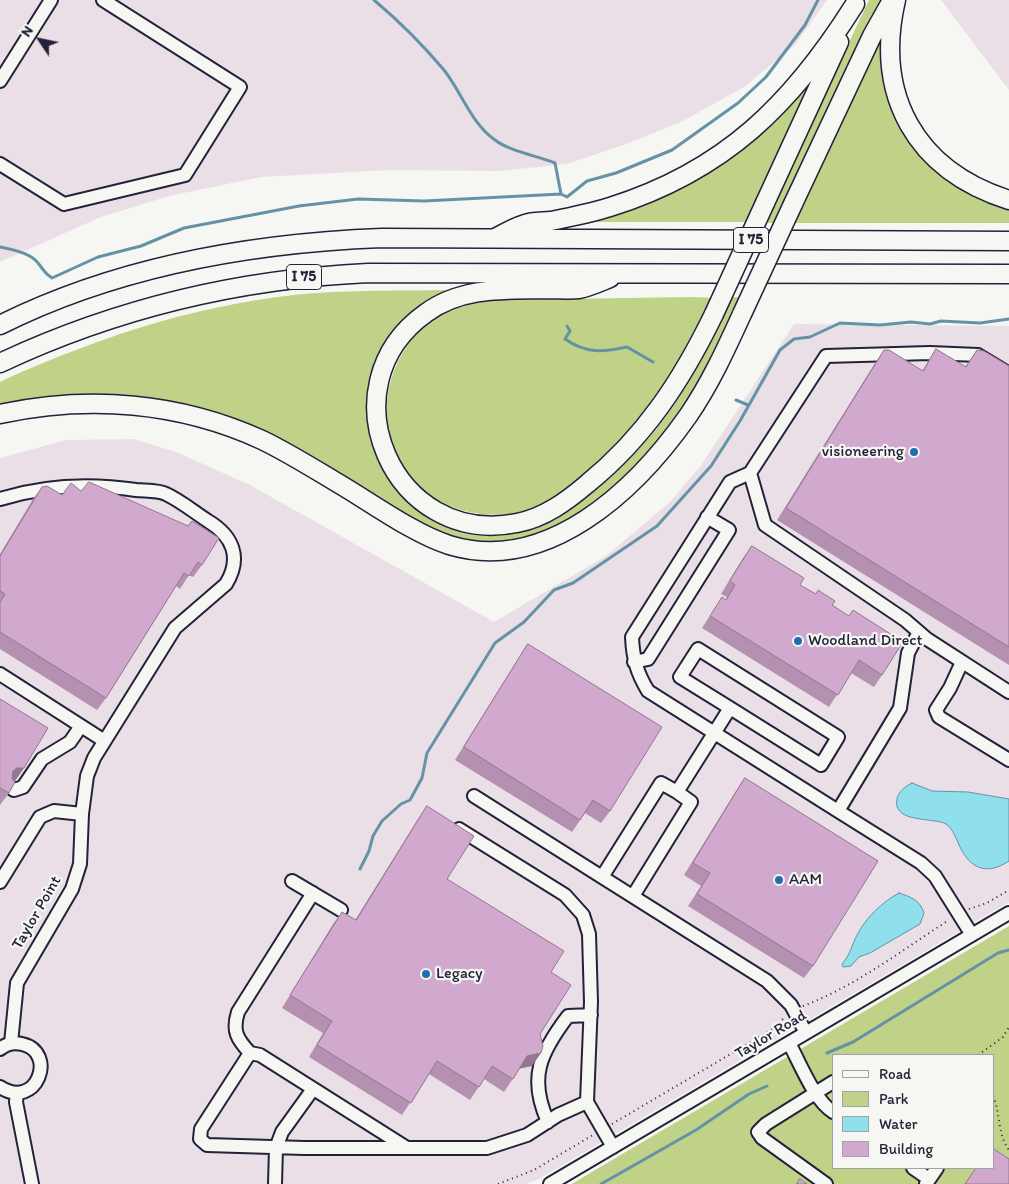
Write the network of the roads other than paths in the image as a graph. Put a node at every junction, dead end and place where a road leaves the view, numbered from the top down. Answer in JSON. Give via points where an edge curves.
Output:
{"nodes":[{"id":1,"x":50,"y":0,"type":"edge"},
{"id":2,"x":103,"y":0,"type":"edge"},
{"id":3,"x":892,"y":0,"type":"edge"},
{"id":4,"x":896,"y":0,"type":"edge"},
{"id":5,"x":856,"y":2,"type":"edge"},
{"id":6,"x":0,"y":81,"type":"edge"},
{"id":7,"x":0,"y":164,"type":"edge"},
{"id":8,"x":1009,"y":200,"type":"edge"},
{"id":9,"x":492,"y":239,"type":"junction"},
{"id":10,"x":1009,"y":241,"type":"edge"},
{"id":11,"x":622,"y":274,"type":"junction"},
{"id":12,"x":1009,"y":274,"type":"edge"},
{"id":13,"x":0,"y":325,"type":"edge"},
{"id":14,"x":0,"y":363,"type":"edge"},
{"id":15,"x":1009,"y":374,"type":"edge"},
{"id":16,"x":0,"y":414,"type":"edge"},
{"id":17,"x":750,"y":473,"type":"junction"},
{"id":18,"x":0,"y":499,"type":"edge"},
{"id":19,"x":707,"y":517,"type":"junction"},
{"id":20,"x":919,"y":632,"type":"junction"},
{"id":21,"x":634,"y":662,"type":"junction"},
{"id":22,"x":962,"y":662,"type":"junction"},
{"id":23,"x":0,"y":674,"type":"edge"},
{"id":24,"x":1009,"y":692,"type":"edge"},
{"id":25,"x":730,"y":708,"type":"junction"},
{"id":26,"x":81,"y":726,"type":"junction"},
{"id":27,"x":714,"y":732,"type":"junction"},
{"id":28,"x":103,"y":740,"type":"junction"},
{"id":29,"x":1009,"y":760,"type":"edge"},
{"id":30,"x":11,"y":788,"type":"edge"},
{"id":31,"x":677,"y":792,"type":"junction"},
{"id":32,"x":474,"y":796,"type":"dead end"},
{"id":33,"x":838,"y":811,"type":"junction"},
{"id":34,"x":82,"y":814,"type":"junction"},
{"id":35,"x":452,"y":825,"type":"edge"},
{"id":36,"x":602,"y":877,"type":"junction"},
{"id":37,"x":292,"y":881,"type":"dead end"},
{"id":38,"x":0,"y":882,"type":"edge"},
{"id":39,"x":313,"y":893,"type":"junction"},
{"id":40,"x":633,"y":896,"type":"junction"},
{"id":41,"x":341,"y":910,"type":"edge"},
{"id":42,"x":1009,"y":913,"type":"edge"},
{"id":43,"x":972,"y":935,"type":"junction"},
{"id":44,"x":591,"y":1015,"type":"junction"},
{"id":45,"x":806,"y":1033,"type":"junction"},
{"id":46,"x":789,"y":1043,"type":"junction"},
{"id":47,"x":5,"y":1046,"type":"edge"},
{"id":48,"x":250,"y":1053,"type":"junction"},
{"id":49,"x":832,"y":1082,"type":"edge"},
{"id":50,"x":0,"y":1087,"type":"edge"},
{"id":51,"x":313,"y":1089,"type":"junction"},
{"id":52,"x":815,"y":1091,"type":"junction"},
{"id":53,"x":17,"y":1093,"type":"junction"},
{"id":54,"x":587,"y":1102,"type":"junction"},
{"id":55,"x":832,"y":1111,"type":"edge"},
{"id":56,"x":548,"y":1122,"type":"junction"},
{"id":57,"x":613,"y":1147,"type":"junction"},
{"id":58,"x":276,"y":1148,"type":"junction"},
{"id":59,"x":406,"y":1148,"type":"junction"},
{"id":60,"x":914,"y":1169,"type":"edge"},
{"id":61,"x":936,"y":1169,"type":"edge"},
{"id":62,"x":927,"y":1182,"type":"edge"},
{"id":63,"x":32,"y":1184,"type":"edge"},
{"id":64,"x":275,"y":1184,"type":"edge"},
{"id":65,"x":550,"y":1184,"type":"edge"},
{"id":66,"x":826,"y":1184,"type":"edge"}],
"edges":[{"from":1,"to":6,"type":"street"},
{"from":2,"to":7,"type":"street","via":[[240,87],[185,175],[64,204]]},
{"from":3,"to":16,"type":"highway","bridge":true,"via":[[872,36],[714,372],[688,415],[642,470],[609,501],[572,528],[543,543],[512,551],[481,551],[434,539],[283,451],[238,430],[191,415],[141,406],[91,403],[45,406]]},
{"from":4,"to":8,"type":"highway","via":[[889,60],[896,94],[908,122],[925,148],[946,168],[971,185]]},
{"from":5,"to":9,"type":"highway","via":[[823,52],[782,102],[746,135],[703,166],[638,198],[594,212],[525,223]]},
{"from":5,"to":11,"type":"highway","bridge":true,"via":[[714,314],[684,373],[645,429],[596,477],[560,504],[532,519],[482,525],[456,520],[418,499],[398,478],[384,453],[375,408],[380,376],[390,352],[403,333],[437,305],[465,294],[487,290],[579,289]]},
{"from":9,"to":10,"type":"highway","number":"I 75"},
{"from":9,"to":13,"type":"highway","number":"I 75","via":[[332,240],[244,250],[125,277]]},
{"from":11,"to":12,"type":"highway","number":"I 75"},
{"from":11,"to":14,"type":"highway","number":"I 75","via":[[368,273],[258,283],[185,297],[96,323]]},
{"from":15,"to":17,"type":"street","via":[[978,355],[826,356]]},
{"from":17,"to":19,"type":"street","via":[[730,482]]},
{"from":17,"to":20,"type":"street","via":[[765,526]]},
{"from":18,"to":28,"type":"street","name":"Taylor Point","via":[[59,486],[100,485],[164,493],[220,528],[232,545],[235,564],[226,584],[175,628]]},
{"from":19,"to":21,"type":"street","via":[[632,637]]},
{"from":19,"to":21,"type":"street","via":[[729,530],[648,659]]},
{"from":20,"to":22,"type":"street"},
{"from":20,"to":33,"type":"street","via":[[908,653],[900,708]]},
{"from":21,"to":27,"type":"street","via":[[648,691]]},
{"from":22,"to":24,"type":"street"},
{"from":22,"to":29,"type":"street","via":[[936,710],[939,717]]},
{"from":23,"to":26,"type":"street"},
{"from":25,"to":25,"type":"street","via":[[680,677],[698,649],[838,737],[821,765]]},
{"from":25,"to":27,"type":"street"},
{"from":26,"to":28,"type":"street"},
{"from":26,"to":30,"type":"street","via":[[70,742],[42,759],[23,787]]},
{"from":27,"to":31,"type":"street"},
{"from":27,"to":33,"type":"street"},
{"from":28,"to":34,"type":"street","name":"Taylor Point","via":[[87,776]]},
{"from":31,"to":36,"type":"street","via":[[661,783]]},
{"from":31,"to":40,"type":"street","via":[[691,802]]},
{"from":32,"to":36,"type":"street"},
{"from":33,"to":43,"type":"street","via":[[921,863],[935,876]]},
{"from":34,"to":38,"type":"street","via":[[54,811],[40,817]]},
{"from":34,"to":47,"type":"street","name":"Taylor Point","via":[[80,864],[72,889],[17,983]]},
{"from":35,"to":44,"type":"street","via":[[565,895],[584,915],[589,934]]},
{"from":36,"to":40,"type":"street"},
{"from":37,"to":39,"type":"street"},
{"from":39,"to":41,"type":"street"},
{"from":39,"to":48,"type":"street","via":[[238,1012],[234,1034]]},
{"from":40,"to":45,"type":"street","via":[[767,981],[791,1005]]},
{"from":42,"to":43,"type":"street","name":"Taylor Road"},
{"from":43,"to":45,"type":"street","name":"Taylor Road"},
{"from":44,"to":54,"type":"street"},
{"from":44,"to":56,"type":"street","via":[[568,1016],[543,1054],[537,1076],[539,1102]]},
{"from":45,"to":46,"type":"street","name":"Taylor Road"},
{"from":46,"to":52,"type":"street"},
{"from":46,"to":57,"type":"street","name":"Taylor Road"},
{"from":47,"to":53,"type":"street","name":"Taylor Point","via":[[26,1045],[33,1049],[41,1063],[38,1080],[33,1087]]},
{"from":48,"to":51,"type":"street","via":[[260,1055]]},
{"from":48,"to":58,"type":"street","via":[[201,1129],[200,1139],[207,1145]]},
{"from":49,"to":52,"type":"street"},
{"from":50,"to":53,"type":"street"},
{"from":51,"to":58,"type":"street","via":[[282,1132]]},
{"from":51,"to":59,"type":"street"},
{"from":52,"to":55,"type":"street"},
{"from":52,"to":66,"type":"street","via":[[758,1132]]},
{"from":53,"to":63,"type":"street"},
{"from":54,"to":56,"type":"street"},
{"from":54,"to":57,"type":"street"},
{"from":56,"to":59,"type":"street","via":[[527,1135],[487,1148]]},
{"from":57,"to":65,"type":"street","name":"Taylor Road"},
{"from":58,"to":59,"type":"street"},
{"from":58,"to":64,"type":"street"},
{"from":60,"to":62,"type":"street"},
{"from":61,"to":62,"type":"street"}]}
